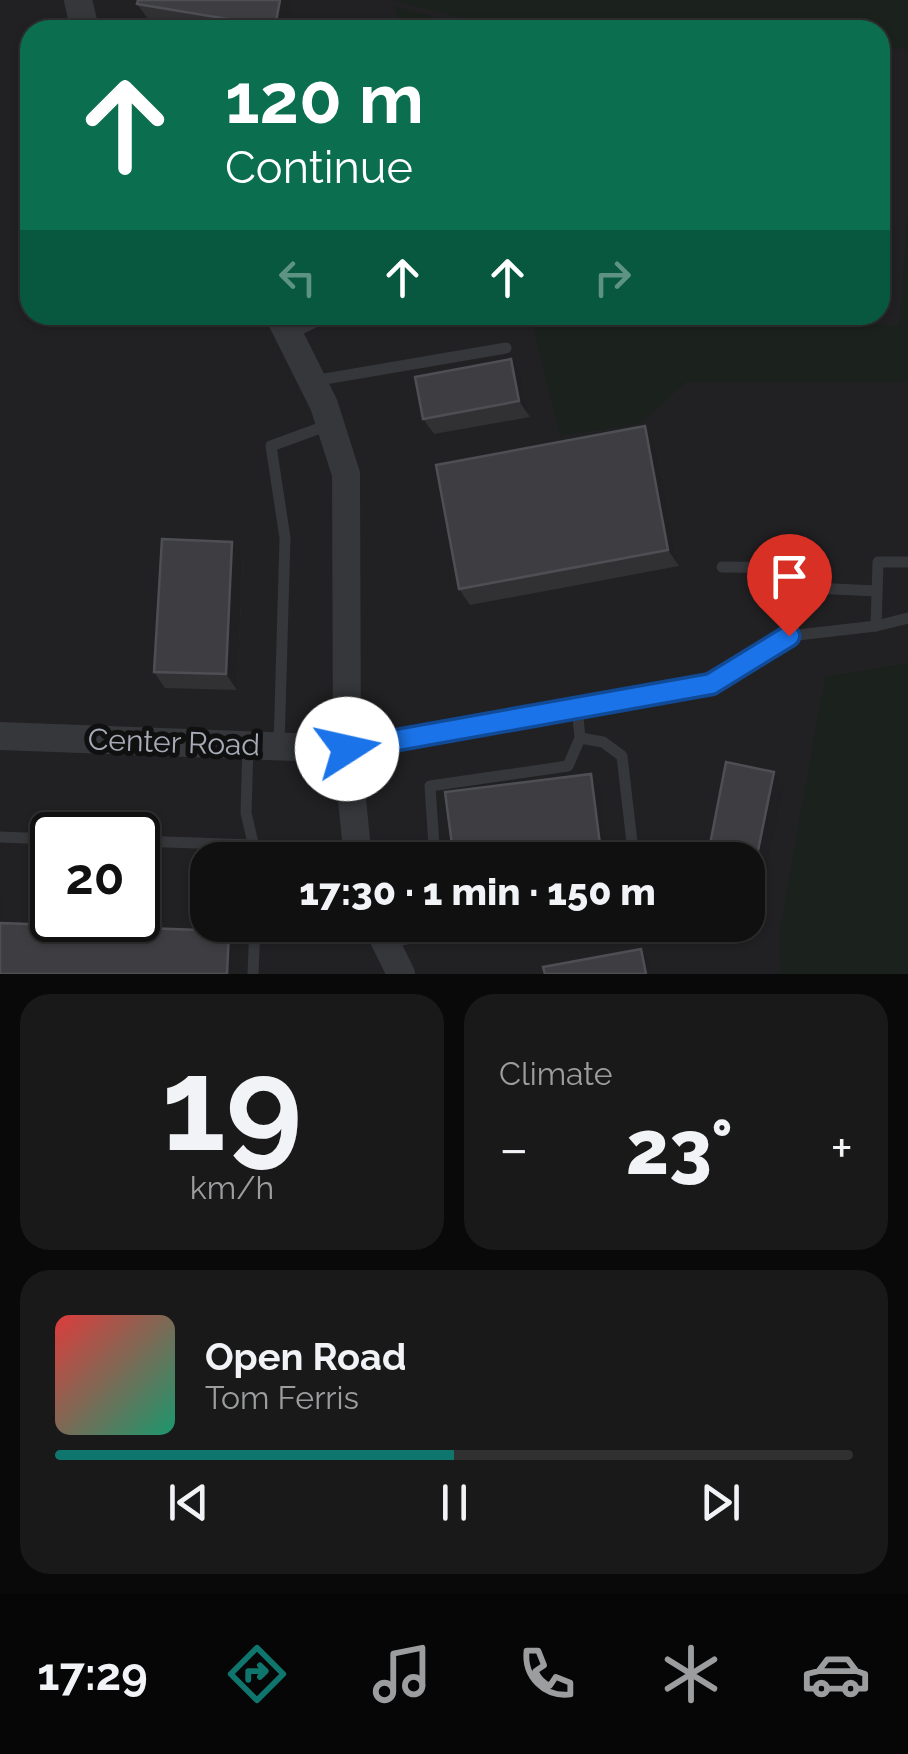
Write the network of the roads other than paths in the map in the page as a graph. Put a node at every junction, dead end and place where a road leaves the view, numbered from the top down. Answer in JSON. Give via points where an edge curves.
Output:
{"nodes":[{"id":1,"x":286,"y":325,"type":"edge"},
{"id":2,"x":506,"y":348,"type":"dead end"},
{"id":3,"x":314,"y":382,"type":"junction"},
{"id":4,"x":330,"y":424,"type":"junction"},
{"id":5,"x":908,"y":562,"type":"edge"},
{"id":6,"x":722,"y":566,"type":"dead end"},
{"id":7,"x":791,"y":587,"type":"junction"},
{"id":8,"x":877,"y":591,"type":"junction"},
{"id":9,"x":908,"y":618,"type":"edge"},
{"id":10,"x":876,"y":626,"type":"junction"},
{"id":11,"x":789,"y":636,"type":"junction"},
{"id":12,"x":576,"y":708,"type":"junction"},
{"id":13,"x":0,"y":736,"type":"edge"},
{"id":14,"x":580,"y":738,"type":"junction"},
{"id":15,"x":248,"y":746,"type":"junction"},
{"id":16,"x":279,"y":746,"type":"junction"},
{"id":17,"x":347,"y":749,"type":"junction"},
{"id":18,"x":0,"y":837,"type":"edge"},
{"id":19,"x":30,"y":838,"type":"edge"},
{"id":20,"x":160,"y":842,"type":"edge"},
{"id":21,"x":190,"y":842,"type":"edge"},
{"id":22,"x":253,"y":842,"type":"edge"},
{"id":23,"x":356,"y":842,"type":"edge"},
{"id":24,"x":434,"y":842,"type":"edge"},
{"id":25,"x":632,"y":842,"type":"edge"},
{"id":26,"x":255,"y":942,"type":"edge"},
{"id":27,"x":386,"y":942,"type":"edge"},
{"id":28,"x":254,"y":974,"type":"edge"},
{"id":29,"x":401,"y":974,"type":"edge"}],
"edges":[{"from":1,"to":3,"type":"street"},
{"from":2,"to":3,"type":"lane"},
{"from":3,"to":4,"type":"street"},
{"from":4,"to":16,"type":"lane","via":[[271,446],[284,538]]},
{"from":4,"to":17,"type":"street","via":[[346,474]]},
{"from":5,"to":8,"type":"lane","via":[[878,562]]},
{"from":6,"to":7,"type":"lane","via":[[791,568]]},
{"from":7,"to":8,"type":"lane"},
{"from":7,"to":11,"type":"lane"},
{"from":8,"to":10,"type":"lane"},
{"from":9,"to":10,"type":"lane"},
{"from":10,"to":11,"type":"lane"},
{"from":11,"to":12,"type":"lane","via":[[711,684]]},
{"from":12,"to":14,"type":"lane"},
{"from":12,"to":17,"type":"lane"},
{"from":13,"to":15,"type":"street","name":"Center Road"},
{"from":14,"to":24,"type":"lane","via":[[568,766],[430,786]]},
{"from":14,"to":25,"type":"lane","via":[[603,742],[622,756]]},
{"from":15,"to":16,"type":"street","name":"Center Road"},
{"from":15,"to":22,"type":"lane","via":[[246,813]]},
{"from":16,"to":17,"type":"street","name":"Center Road"},
{"from":17,"to":23,"type":"street"},
{"from":18,"to":19,"type":"lane"},
{"from":20,"to":21,"type":"lane"},
{"from":26,"to":28,"type":"lane"},
{"from":27,"to":29,"type":"street"}]}
